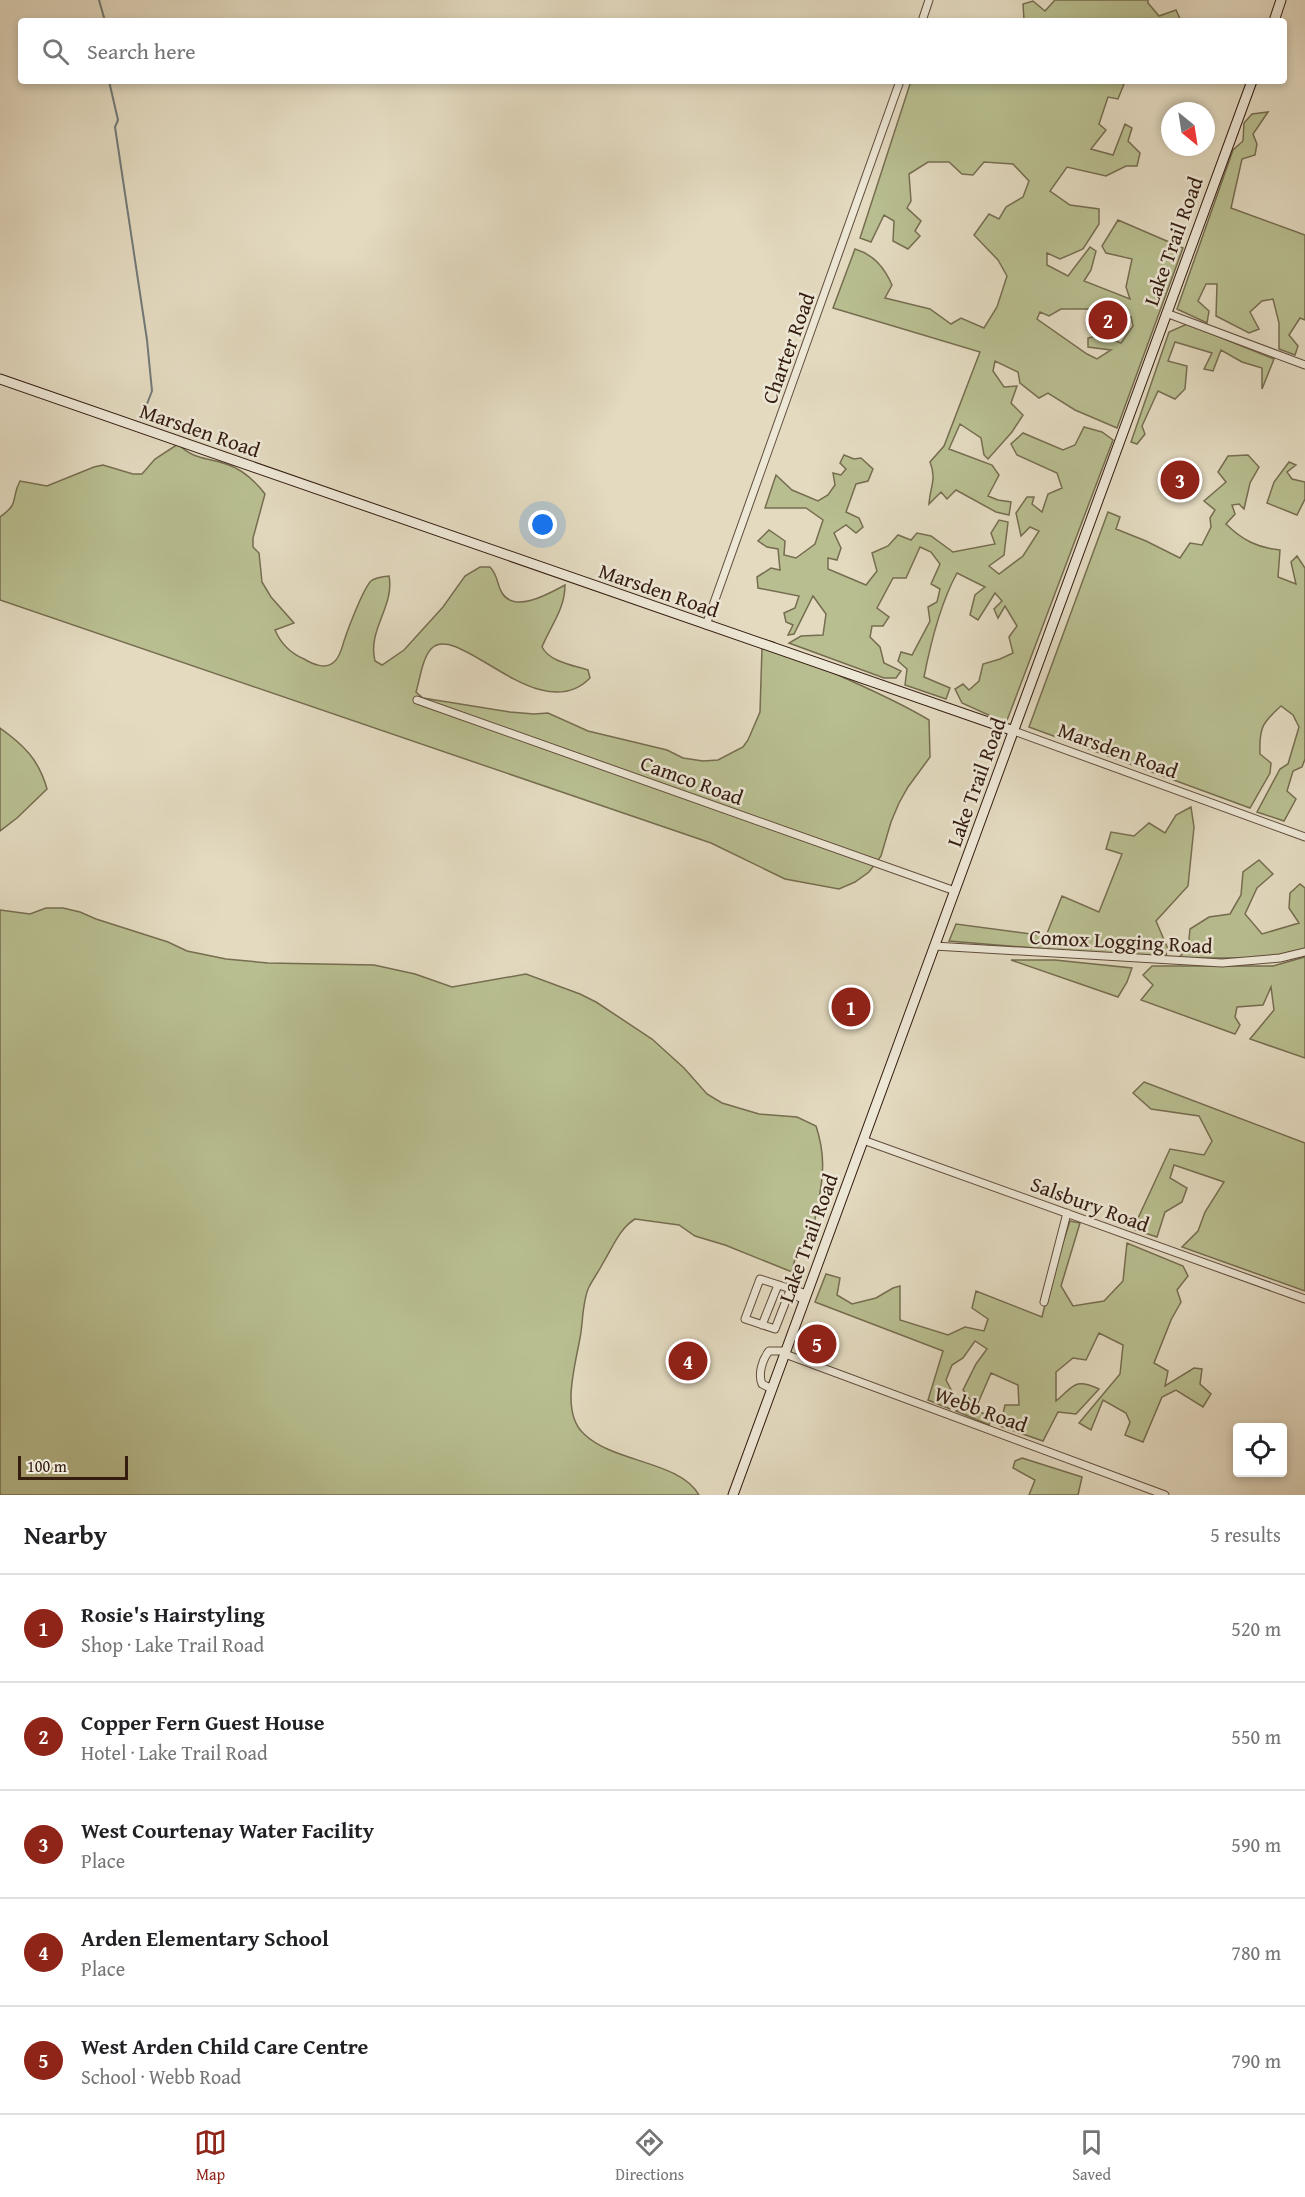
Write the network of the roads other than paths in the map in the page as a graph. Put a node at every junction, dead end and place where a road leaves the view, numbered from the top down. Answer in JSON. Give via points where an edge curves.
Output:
{"nodes":[{"id":1,"x":929,"y":0,"type":"edge"},
{"id":2,"x":1281,"y":0,"type":"edge"},
{"id":3,"x":923,"y":18,"type":"edge"},
{"id":4,"x":1275,"y":18,"type":"edge"},
{"id":5,"x":899,"y":84,"type":"edge"},
{"id":6,"x":1251,"y":84,"type":"edge"},
{"id":7,"x":1166,"y":313,"type":"junction"},
{"id":8,"x":1305,"y":365,"type":"edge"},
{"id":9,"x":0,"y":379,"type":"edge"},
{"id":10,"x":706,"y":625,"type":"junction"},
{"id":11,"x":417,"y":700,"type":"dead end"},
{"id":12,"x":1014,"y":731,"type":"junction"},
{"id":13,"x":1305,"y":837,"type":"edge"},
{"id":14,"x":955,"y":891,"type":"junction"},
{"id":15,"x":934,"y":946,"type":"junction"},
{"id":16,"x":1305,"y":952,"type":"edge"},
{"id":17,"x":863,"y":1140,"type":"junction"},
{"id":18,"x":1067,"y":1214,"type":"junction"},
{"id":19,"x":778,"y":1285,"type":"junction"},
{"id":20,"x":806,"y":1297,"type":"junction"},
{"id":21,"x":1305,"y":1299,"type":"edge"},
{"id":22,"x":1044,"y":1302,"type":"dead end"},
{"id":23,"x":762,"y":1325,"type":"junction"},
{"id":24,"x":786,"y":1352,"type":"junction"},
{"id":25,"x":772,"y":1389,"type":"junction"},
{"id":26,"x":734,"y":1495,"type":"edge"},
{"id":27,"x":1165,"y":1495,"type":"edge"}],
"edges":[{"from":1,"to":3,"type":"street"},
{"from":2,"to":4,"type":"street"},
{"from":5,"to":10,"type":"street","name":"Charter Road"},
{"from":6,"to":7,"type":"street","name":"Lake Trail Road"},
{"from":7,"to":8,"type":"street"},
{"from":7,"to":12,"type":"street","name":"Lake Trail Road"},
{"from":9,"to":10,"type":"street","name":"Marsden Road"},
{"from":10,"to":12,"type":"street","name":"Marsden Road"},
{"from":11,"to":14,"type":"street","name":"Camco Road"},
{"from":12,"to":13,"type":"street","name":"Marsden Road"},
{"from":12,"to":14,"type":"street","name":"Lake Trail Road"},
{"from":14,"to":15,"type":"street","name":"Lake Trail Road"},
{"from":15,"to":16,"type":"street","name":"Comox Logging Road","via":[[1222,963]]},
{"from":15,"to":17,"type":"street","name":"Lake Trail Road"},
{"from":17,"to":18,"type":"street","name":"Salsbury Road"},
{"from":17,"to":20,"type":"street","name":"Lake Trail Road"},
{"from":18,"to":21,"type":"street","name":"Salsbury Road"},
{"from":18,"to":22,"type":"street"},
{"from":19,"to":20,"type":"street"},
{"from":19,"to":23,"type":"street"},
{"from":19,"to":23,"type":"street","via":[[760,1279],[745,1319]]},
{"from":20,"to":23,"type":"street","via":[[789,1293],[775,1329]]},
{"from":20,"to":24,"type":"street","name":"Lake Trail Road"},
{"from":24,"to":25,"type":"street","name":"Lake Trail Road"},
{"from":24,"to":25,"type":"street","via":[[769,1351],[764,1358],[760,1378],[762,1384]]},
{"from":24,"to":27,"type":"street","name":"Webb Road"},
{"from":25,"to":26,"type":"street","name":"Lake Trail Road"}]}
